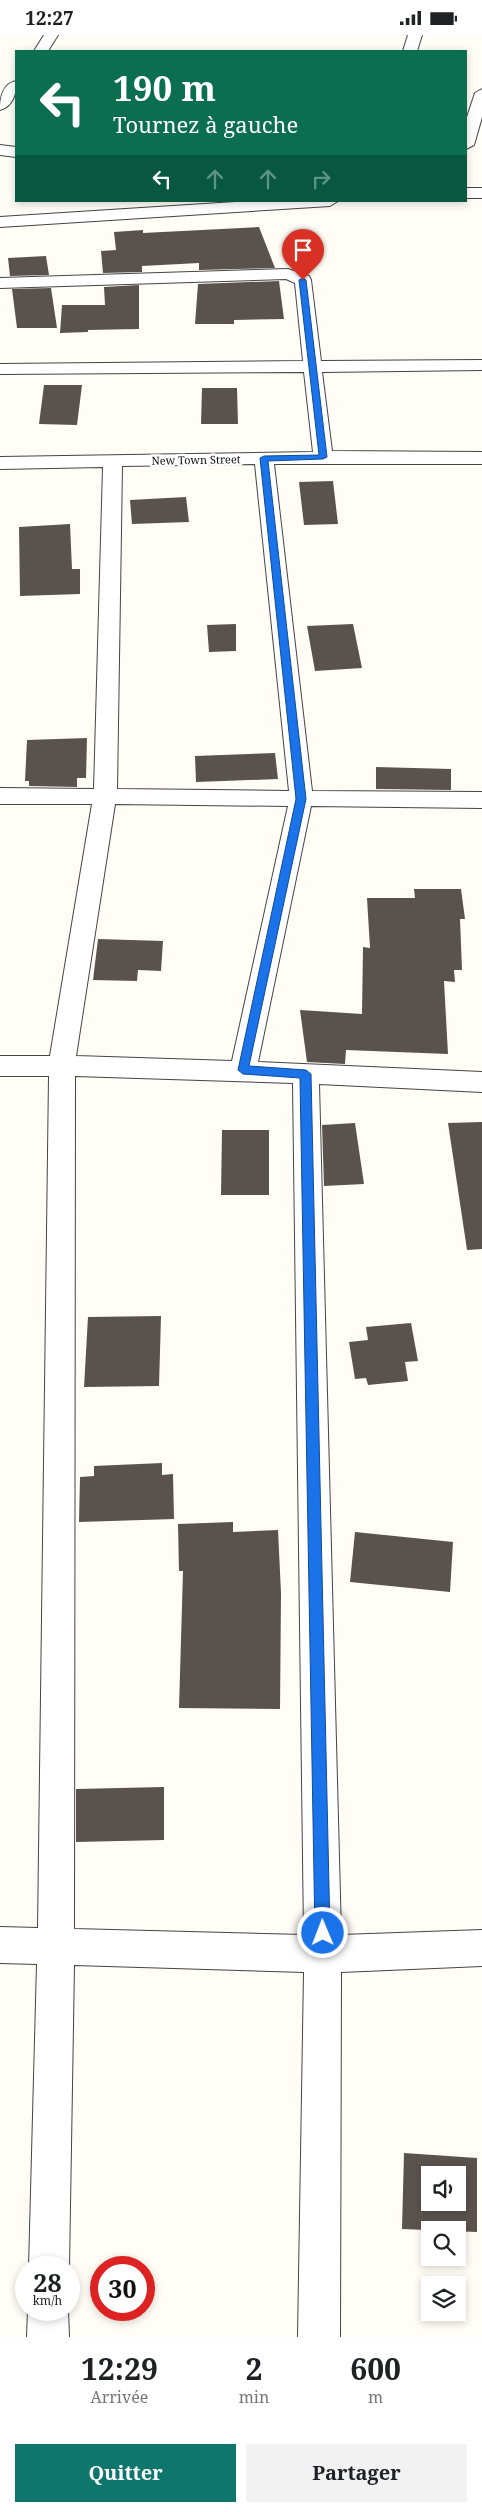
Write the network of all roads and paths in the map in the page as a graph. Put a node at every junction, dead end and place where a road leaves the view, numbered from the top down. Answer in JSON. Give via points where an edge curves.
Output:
{"nodes":[{"id":1,"x":51,"y":35,"type":"edge"},
{"id":2,"x":415,"y":35,"type":"edge"},
{"id":3,"x":43,"y":50,"type":"edge"},
{"id":4,"x":410,"y":50,"type":"edge"},
{"id":5,"x":15,"y":87,"type":"edge"},
{"id":6,"x":482,"y":93,"type":"edge"},
{"id":7,"x":3,"y":112,"type":"edge"},
{"id":8,"x":467,"y":142,"type":"edge"},
{"id":9,"x":0,"y":150,"type":"edge"},
{"id":10,"x":15,"y":151,"type":"edge"},
{"id":11,"x":467,"y":193,"type":"edge"},
{"id":12,"x":482,"y":193,"type":"edge"},
{"id":13,"x":314,"y":202,"type":"edge"},
{"id":14,"x":0,"y":222,"type":"edge"},
{"id":15,"x":0,"y":283,"type":"edge"},
{"id":16,"x":482,"y":365,"type":"edge"},
{"id":17,"x":312,"y":366,"type":"junction"},
{"id":18,"x":0,"y":369,"type":"edge"},
{"id":19,"x":323,"y":457,"type":"junction"},
{"id":20,"x":264,"y":458,"type":"junction"},
{"id":21,"x":482,"y":458,"type":"edge"},
{"id":22,"x":113,"y":461,"type":"junction"},
{"id":23,"x":0,"y":463,"type":"edge"},
{"id":24,"x":0,"y":796,"type":"edge"},
{"id":25,"x":104,"y":798,"type":"junction"},
{"id":26,"x":301,"y":799,"type":"junction"},
{"id":27,"x":481,"y":803,"type":"edge"},
{"id":28,"x":62,"y":1065,"type":"junction"},
{"id":29,"x":0,"y":1066,"type":"edge"},
{"id":30,"x":243,"y":1070,"type":"junction"},
{"id":31,"x":306,"y":1074,"type":"junction"},
{"id":32,"x":482,"y":1082,"type":"edge"},
{"id":33,"x":0,"y":1945,"type":"edge"},
{"id":34,"x":56,"y":1946,"type":"junction"},
{"id":35,"x":482,"y":1948,"type":"edge"},
{"id":36,"x":323,"y":1953,"type":"junction"},
{"id":37,"x":49,"y":2256,"type":"edge"},
{"id":38,"x":48,"y":2321,"type":"edge"},
{"id":39,"x":48,"y":2337,"type":"edge"},
{"id":40,"x":319,"y":2337,"type":"edge"}],
"edges":[{"from":1,"to":3,"type":"street"},
{"from":2,"to":4,"type":"street"},
{"from":5,"to":7,"type":"street"},
{"from":6,"to":8,"type":"street"},
{"from":9,"to":10,"type":"street"},
{"from":11,"to":12,"type":"street"},
{"from":13,"to":14,"type":"street"},
{"from":15,"to":17,"type":"street","via":[[288,274],[303,280]]},
{"from":16,"to":17,"type":"street"},
{"from":17,"to":18,"type":"street"},
{"from":17,"to":19,"type":"street"},
{"from":19,"to":20,"type":"street","name":"New Town Street"},
{"from":19,"to":21,"type":"street","name":"New Town Street"},
{"from":20,"to":22,"type":"street","name":"New Town Street"},
{"from":20,"to":26,"type":"street"},
{"from":22,"to":23,"type":"street","name":"New Town Street"},
{"from":22,"to":25,"type":"street"},
{"from":24,"to":25,"type":"street"},
{"from":25,"to":26,"type":"street"},
{"from":25,"to":28,"type":"street"},
{"from":26,"to":27,"type":"street"},
{"from":26,"to":30,"type":"street"},
{"from":28,"to":29,"type":"street"},
{"from":28,"to":30,"type":"street"},
{"from":28,"to":34,"type":"street"},
{"from":30,"to":31,"type":"street"},
{"from":31,"to":32,"type":"street"},
{"from":31,"to":36,"type":"street"},
{"from":33,"to":34,"type":"street"},
{"from":34,"to":36,"type":"street"},
{"from":34,"to":37,"type":"street"},
{"from":35,"to":36,"type":"street"},
{"from":36,"to":40,"type":"street"},
{"from":38,"to":39,"type":"street"}]}
